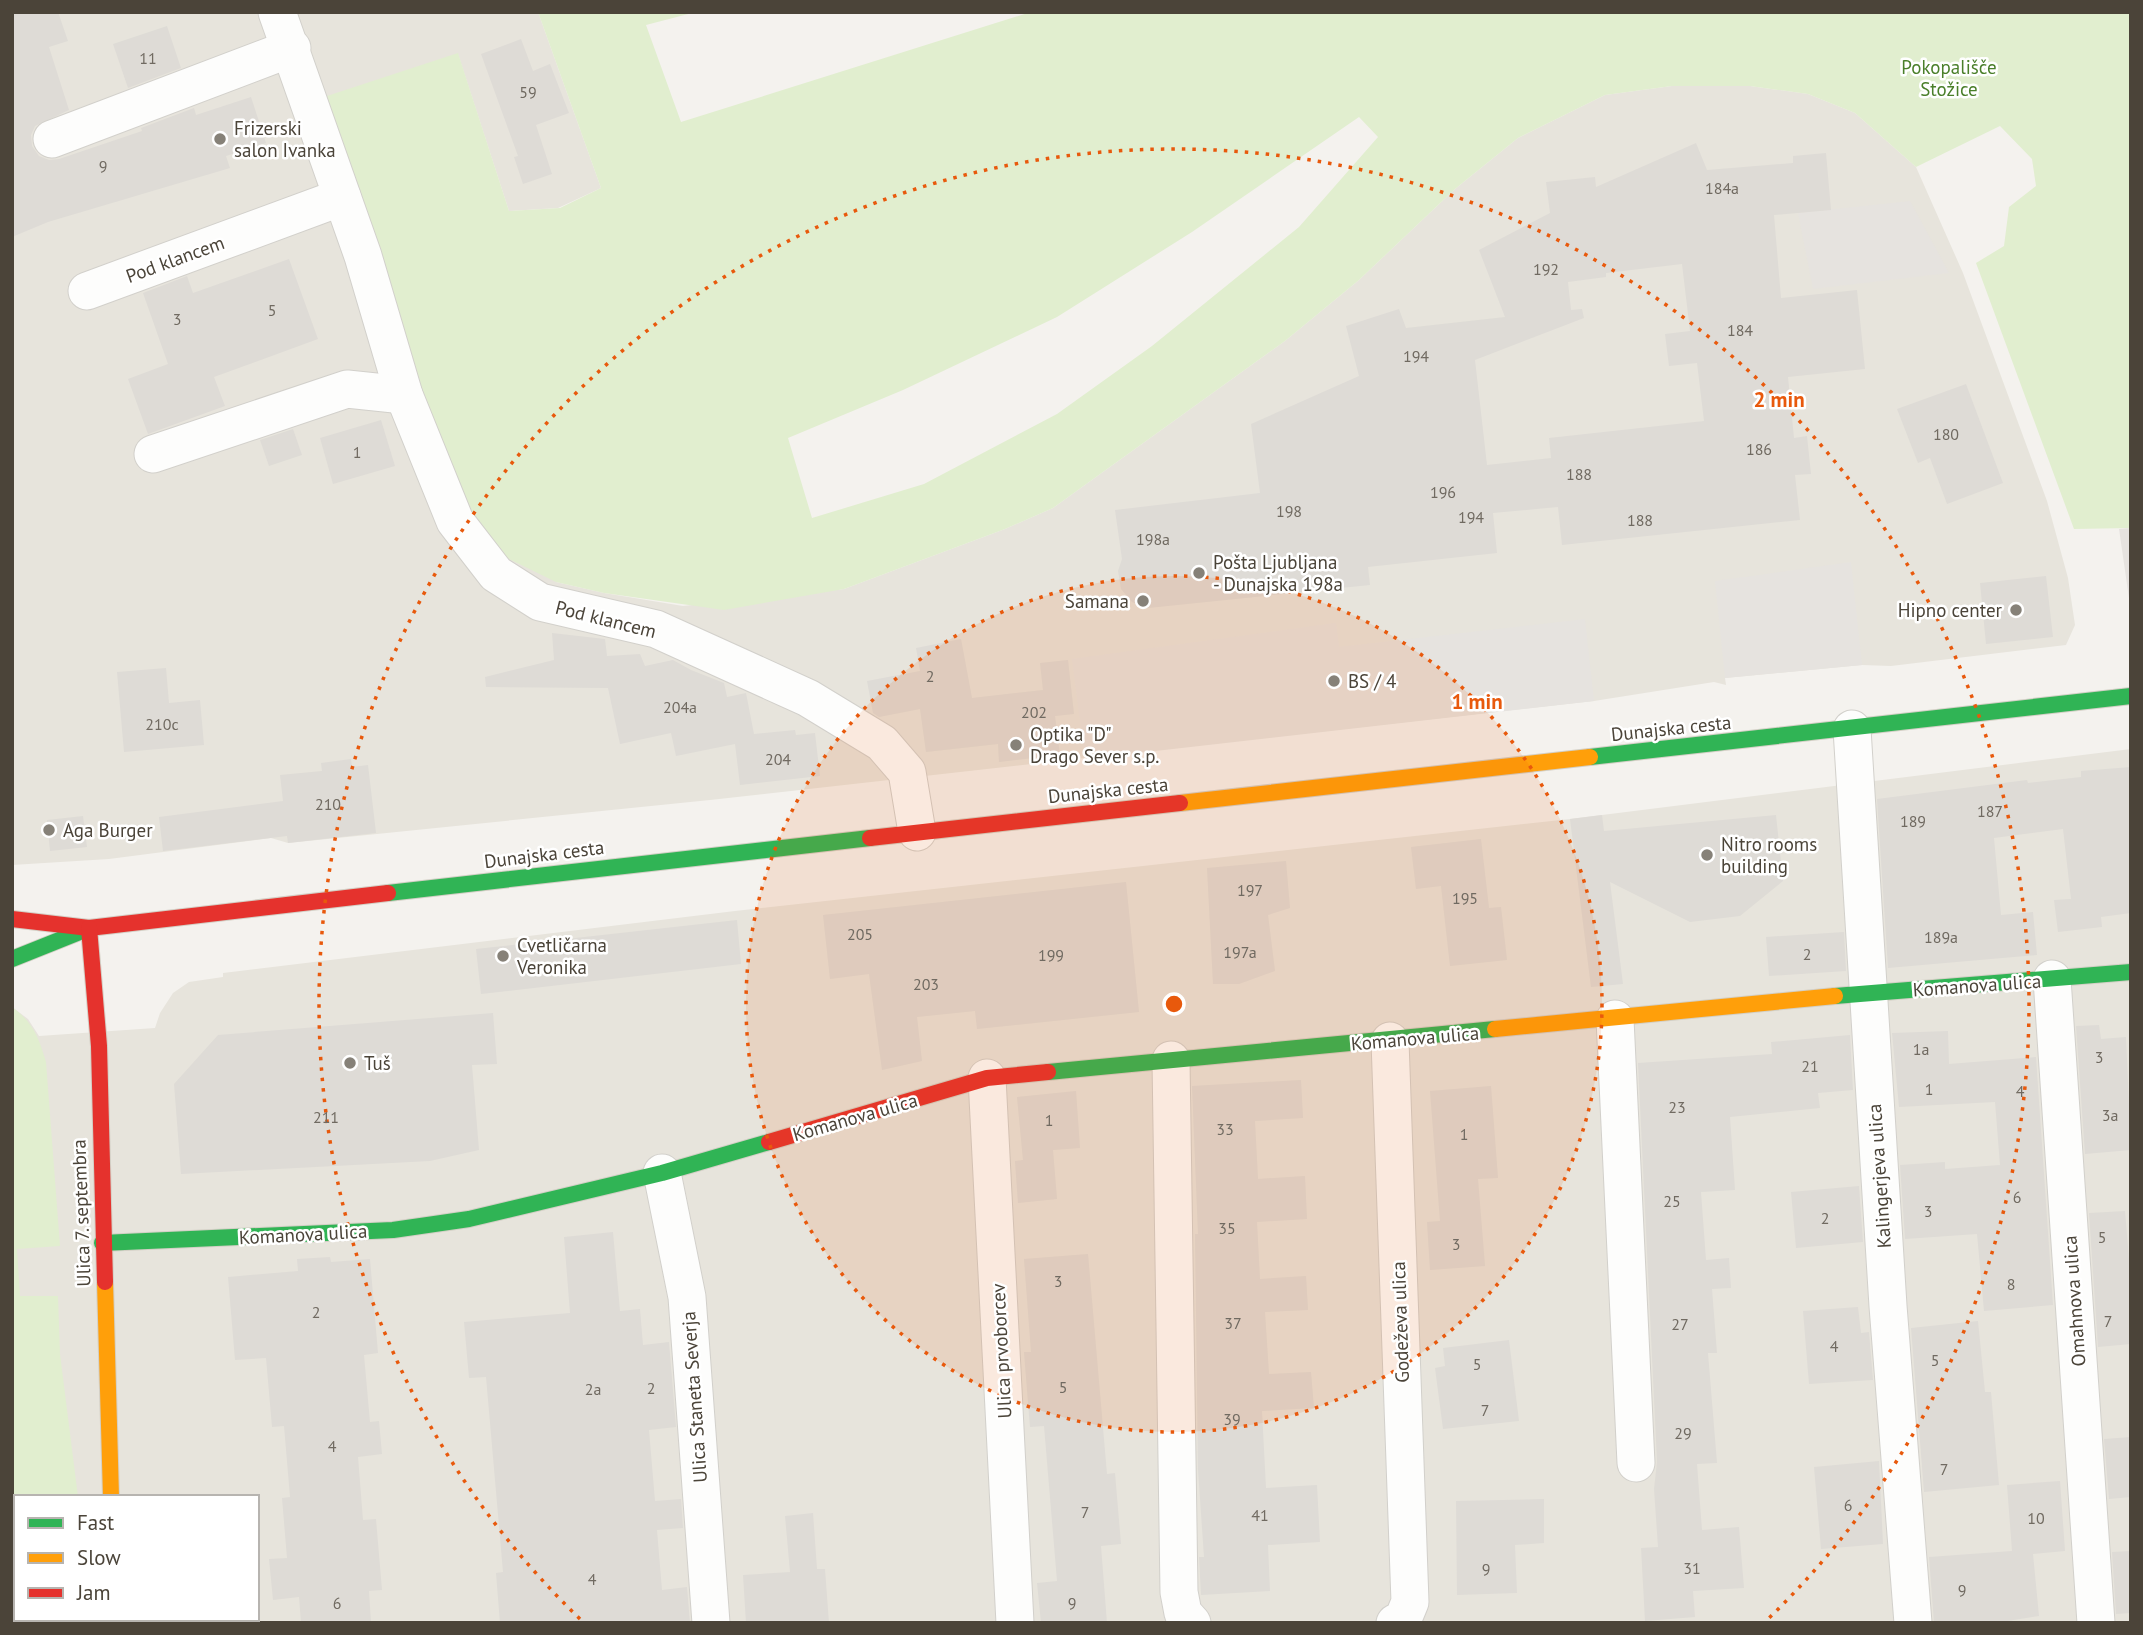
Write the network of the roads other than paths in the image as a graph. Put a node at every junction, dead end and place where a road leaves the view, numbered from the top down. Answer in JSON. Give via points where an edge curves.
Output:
{"nodes":[{"id":1,"x":277,"y":12,"type":"edge"},
{"id":2,"x":292,"y":48,"type":"junction"},
{"id":3,"x":52,"y":139,"type":"dead end"},
{"id":4,"x":342,"y":197,"type":"junction"},
{"id":5,"x":87,"y":291,"type":"dead end"},
{"id":6,"x":404,"y":396,"type":"junction"},
{"id":7,"x":153,"y":454,"type":"dead end"},
{"id":8,"x":2131,"y":696,"type":"edge"},
{"id":9,"x":1852,"y":729,"type":"junction"},
{"id":10,"x":917,"y":832,"type":"junction"},
{"id":11,"x":12,"y":919,"type":"edge"},
{"id":12,"x":89,"y":928,"type":"junction"},
{"id":13,"x":12,"y":959,"type":"edge"},
{"id":14,"x":2131,"y":972,"type":"edge"},
{"id":15,"x":2052,"y":979,"type":"junction"},
{"id":16,"x":1868,"y":993,"type":"junction"},
{"id":17,"x":1615,"y":1019,"type":"junction"},
{"id":18,"x":1390,"y":1041,"type":"junction"},
{"id":19,"x":1171,"y":1060,"type":"junction"},
{"id":20,"x":987,"y":1078,"type":"junction"},
{"id":21,"x":662,"y":1173,"type":"junction"},
{"id":22,"x":102,"y":1243,"type":"junction"},
{"id":23,"x":1636,"y":1463,"type":"dead end"},
{"id":24,"x":111,"y":1495,"type":"edge"},
{"id":25,"x":1402,"y":1612,"type":"edge"},
{"id":26,"x":711,"y":1623,"type":"edge"},
{"id":27,"x":1015,"y":1623,"type":"edge"},
{"id":28,"x":1192,"y":1623,"type":"edge"},
{"id":29,"x":1913,"y":1623,"type":"edge"},
{"id":30,"x":2096,"y":1623,"type":"edge"}],
"edges":[{"from":1,"to":2,"type":"street","name":"Pod klancem"},
{"from":2,"to":3,"type":"street"},
{"from":2,"to":4,"type":"street","name":"Pod klancem"},
{"from":4,"to":5,"type":"street","name":"Pod klancem"},
{"from":4,"to":6,"type":"street","name":"Pod klancem"},
{"from":6,"to":7,"type":"street","via":[[347,388]]},
{"from":6,"to":10,"type":"street","name":"Pod klancem","via":[[455,521],[496,574],[540,602],[656,629],[808,698],[871,736],[895,755],[907,772]]},
{"from":8,"to":9,"type":"street","name":"Dunajska cesta"},
{"from":9,"to":10,"type":"street","name":"Dunajska cesta"},
{"from":9,"to":16,"type":"street","name":"Kalingerjeva ulica"},
{"from":10,"to":12,"type":"street","name":"Dunajska cesta"},
{"from":11,"to":12,"type":"street","name":"Dunajska cesta"},
{"from":12,"to":13,"type":"street","name":"Dunajska cesta"},
{"from":12,"to":22,"type":"street","name":"Ulica 7. septembra","via":[[99,1046]]},
{"from":14,"to":15,"type":"street","name":"Komanova ulica"},
{"from":15,"to":16,"type":"street","name":"Komanova ulica"},
{"from":15,"to":30,"type":"street","name":"Omahnova ulica"},
{"from":16,"to":17,"type":"street","name":"Komanova ulica"},
{"from":16,"to":29,"type":"street","name":"Kalingerjeva ulica"},
{"from":17,"to":18,"type":"street","name":"Komanova ulica"},
{"from":17,"to":23,"type":"street"},
{"from":18,"to":19,"type":"street","name":"Komanova ulica"},
{"from":18,"to":25,"type":"street","name":"Godeževa ulica"},
{"from":19,"to":20,"type":"street","name":"Komanova ulica"},
{"from":19,"to":28,"type":"street","via":[[1179,1592],[1183,1613]]},
{"from":20,"to":21,"type":"street","name":"Komanova ulica"},
{"from":20,"to":27,"type":"street","name":"Ulica prvoborcev"},
{"from":21,"to":22,"type":"street","name":"Komanova ulica","via":[[469,1219],[393,1230]]},
{"from":21,"to":26,"type":"street","name":"Ulica Staneta Severja","via":[[687,1297]]},
{"from":22,"to":24,"type":"street","name":"Ulica 7. septembra"}]}
